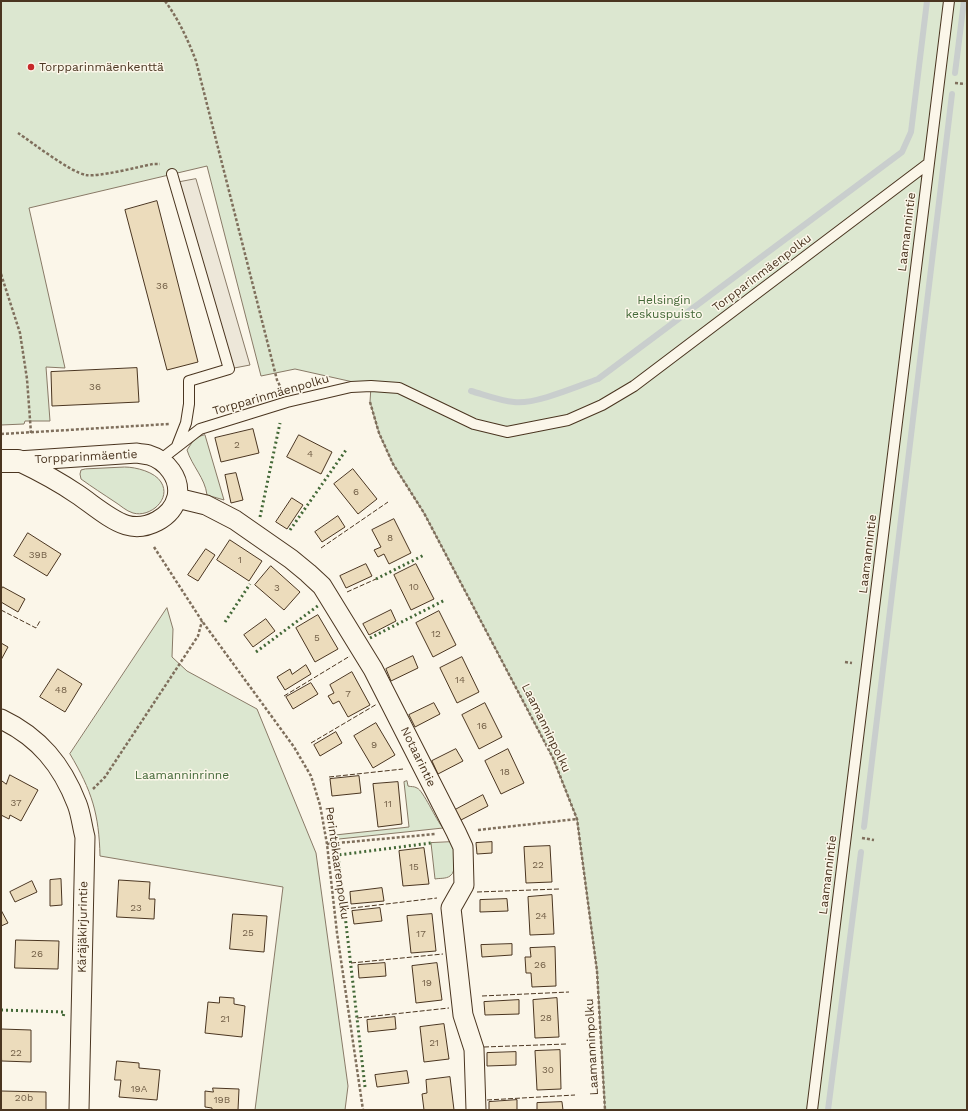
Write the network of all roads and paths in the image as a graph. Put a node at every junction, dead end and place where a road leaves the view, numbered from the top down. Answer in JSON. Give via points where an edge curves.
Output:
{"nodes":[{"id":1,"x":165,"y":1,"type":"edge"},
{"id":2,"x":948,"y":1,"type":"edge"},
{"id":3,"x":18,"y":133,"type":"dead end"},
{"id":4,"x":929,"y":163,"type":"junction"},
{"id":5,"x":172,"y":174,"type":"joint"},
{"id":6,"x":1,"y":274,"type":"edge"},
{"id":7,"x":371,"y":386,"type":"junction"},
{"id":8,"x":287,"y":402,"type":"junction"},
{"id":9,"x":186,"y":423,"type":"junction"},
{"id":10,"x":32,"y":433,"type":"junction"},
{"id":11,"x":1,"y":434,"type":"edge"},
{"id":12,"x":177,"y":446,"type":"junction"},
{"id":13,"x":160,"y":460,"type":"junction"},
{"id":14,"x":10,"y":461,"type":"edge"},
{"id":15,"x":177,"y":498,"type":"junction"},
{"id":16,"x":154,"y":547,"type":"dead end"},
{"id":17,"x":202,"y":621,"type":"junction"},
{"id":18,"x":1,"y":719,"type":"edge"},
{"id":19,"x":78,"y":805,"type":"junction"},
{"id":20,"x":79,"y":1110,"type":"edge"},
{"id":21,"x":363,"y":1110,"type":"edge"},
{"id":22,"x":476,"y":1110,"type":"edge"},
{"id":23,"x":605,"y":1110,"type":"edge"},
{"id":24,"x":812,"y":1110,"type":"edge"}],
"edges":[{"from":1,"to":8,"type":"path","via":[[187,37],[196,61],[277,380]]},
{"from":2,"to":4,"type":"lane","name":"Laamannintie"},
{"from":3,"to":5,"type":"path","via":[[73,170],[86,175],[153,164],[169,164]]},
{"from":4,"to":7,"type":"lane","name":"Torpparinmäenpolku","via":[[634,386],[568,420],[507,432],[474,424],[399,388]]},
{"from":4,"to":24,"type":"lane","name":"Laamannintie"},
{"from":5,"to":9,"type":"lane","via":[[229,369],[189,381]]},
{"from":6,"to":10,"type":"path","via":[[20,333]]},
{"from":7,"to":8,"type":"lane","name":"Torpparinmäenpolku","via":[[350,387]]},
{"from":7,"to":23,"type":"path","name":"Laamanninpolku","via":[[370,402],[390,458],[424,513],[554,758],[577,819],[597,971]]},
{"from":8,"to":12,"type":"lane","name":"Torpparinmäenpolku","via":[[200,429]]},
{"from":9,"to":10,"type":"path"},
{"from":9,"to":12,"type":"lane"},
{"from":10,"to":11,"type":"path"},
{"from":12,"to":13,"type":"lane","name":"Torpparinmäenpolku"},
{"from":13,"to":14,"type":"street","name":"Torpparinmäentie","via":[[148,454],[137,453]]},
{"from":13,"to":15,"type":"street","name":"Torpparinmäentie","via":[[174,477],[178,489]]},
{"from":14,"to":15,"type":"street","name":"Torpparinmäentie","via":[[56,480],[126,525],[147,526],[158,521],[167,514]]},
{"from":15,"to":22,"type":"street","name":"Notaarintie","via":[[206,505],[235,520],[291,559],[322,586],[373,669],[456,832],[463,847],[464,885],[451,908],[463,1015],[474,1049]]},
{"from":16,"to":17,"type":"path","name":"Perintökaarenpolku"},
{"from":17,"to":19,"type":"path","via":[[198,636],[105,777]]},
{"from":17,"to":21,"type":"path","name":"Perintökaarenpolku","via":[[294,747],[312,776],[327,844],[337,933]]},
{"from":18,"to":19,"type":"street","name":"Käräjäkirjurintie","via":[[32,737],[48,752],[65,777]]},
{"from":19,"to":20,"type":"street","name":"Käräjäkirjurintie","via":[[85,837]]}]}
